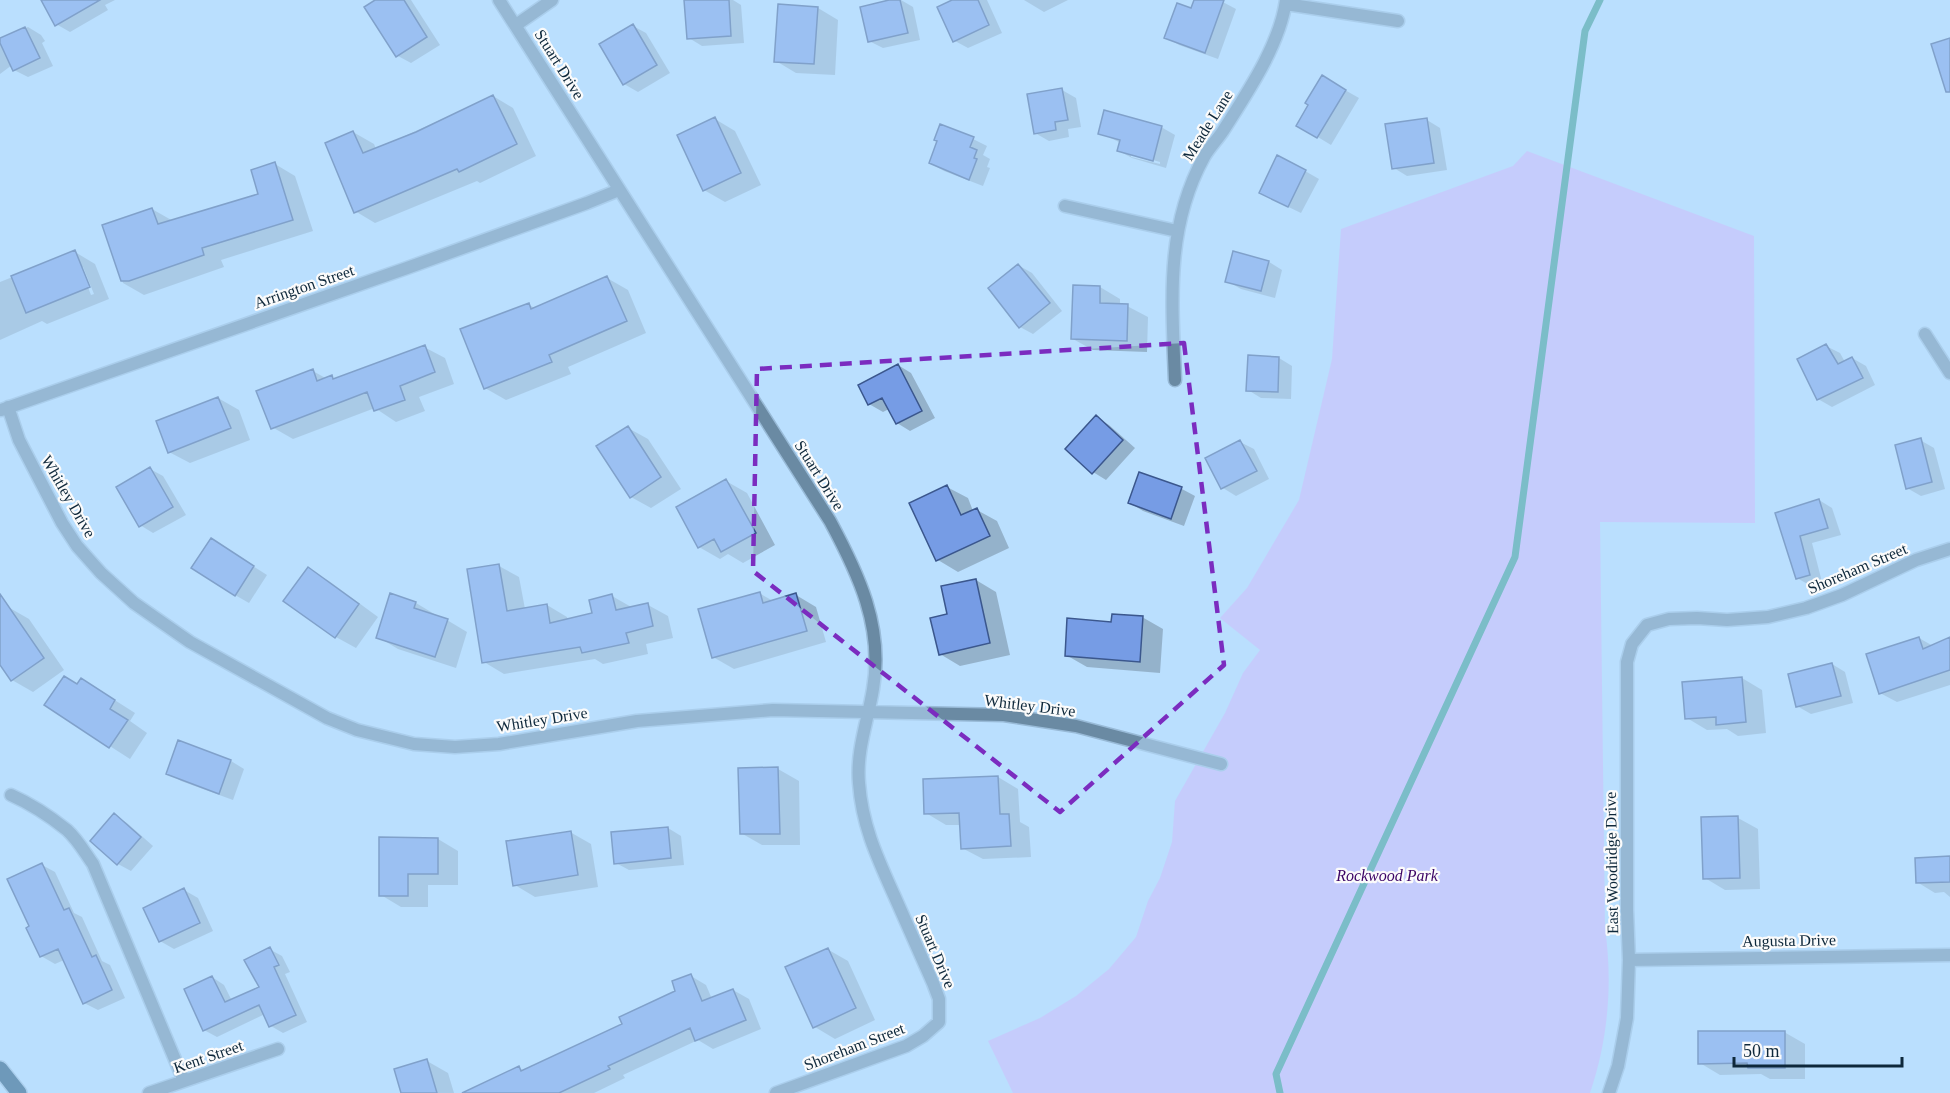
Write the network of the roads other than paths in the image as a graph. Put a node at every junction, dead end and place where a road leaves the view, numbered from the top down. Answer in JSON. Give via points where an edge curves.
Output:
{"nodes":[{"id":1,"x":500,"y":0,"type":"edge"},
{"id":2,"x":552,"y":0,"type":"edge"},
{"id":3,"x":1286,"y":2,"type":"edge"},
{"id":4,"x":1398,"y":21,"type":"dead end"},
{"id":5,"x":516,"y":25,"type":"junction"},
{"id":6,"x":619,"y":190,"type":"junction"},
{"id":7,"x":1065,"y":206,"type":"dead end"},
{"id":8,"x":1177,"y":231,"type":"junction"},
{"id":9,"x":1925,"y":334,"type":"dead end"},
{"id":10,"x":1950,"y":373,"type":"edge"},
{"id":11,"x":1175,"y":381,"type":"dead end"},
{"id":12,"x":4,"y":409,"type":"edge"},
{"id":13,"x":1950,"y":549,"type":"edge"},
{"id":14,"x":1639,"y":634,"type":"joint"},
{"id":15,"x":868,"y":712,"type":"junction"},
{"id":16,"x":1221,"y":764,"type":"dead end"},
{"id":17,"x":11,"y":795,"type":"dead end"},
{"id":18,"x":1950,"y":955,"type":"edge"},
{"id":19,"x":1629,"y":960,"type":"junction"},
{"id":20,"x":939,"y":1022,"type":"joint"},
{"id":21,"x":278,"y":1049,"type":"dead end"},
{"id":22,"x":0,"y":1069,"type":"edge"},
{"id":23,"x":184,"y":1081,"type":"junction"},
{"id":24,"x":19,"y":1093,"type":"edge"},
{"id":25,"x":149,"y":1093,"type":"edge"},
{"id":26,"x":776,"y":1093,"type":"edge"},
{"id":27,"x":1609,"y":1093,"type":"edge"}],
"edges":[{"from":1,"to":5,"type":"street","name":"Stuart Drive"},
{"from":2,"to":5,"type":"street"},
{"from":3,"to":4,"type":"street"},
{"from":3,"to":8,"type":"street","name":"Meade Lane","via":[[1265,59],[1205,156]]},
{"from":5,"to":6,"type":"street","name":"Stuart Drive"},
{"from":6,"to":12,"type":"street","name":"Arrington Street"},
{"from":6,"to":15,"type":"street","name":"Stuart Drive","via":[[851,560],[873,625],[875,668]]},
{"from":7,"to":8,"type":"street"},
{"from":8,"to":11,"type":"street","name":"Meade Lane","via":[[1172,308]]},
{"from":9,"to":10,"type":"street"},
{"from":12,"to":15,"type":"street","name":"Whitley Drive","via":[[62,523],[109,581],[190,642],[327,718],[357,730],[414,744],[455,747],[704,714],[773,710]]},
{"from":13,"to":14,"type":"street","name":"Shoreham Street","via":[[1806,608],[1768,617],[1669,618],[1647,625]]},
{"from":14,"to":19,"type":"street","name":"East Woodridge Drive","via":[[1627,662]]},
{"from":15,"to":16,"type":"street","name":"Whitley Drive","via":[[1004,715],[1045,721]]},
{"from":15,"to":20,"type":"street","name":"Stuart Drive","via":[[858,780],[862,814],[933,982],[939,999]]},
{"from":17,"to":23,"type":"street","via":[[67,831],[93,864]]},
{"from":18,"to":19,"type":"street","name":"Augusta Drive"},
{"from":19,"to":27,"type":"street","name":"East Woodridge Drive","via":[[1627,1018]]},
{"from":20,"to":26,"type":"street","name":"Shoreham Street","via":[[906,1046]]},
{"from":21,"to":23,"type":"street","name":"Kent Street"},
{"from":22,"to":24,"type":"main road"},
{"from":23,"to":25,"type":"street","name":"Kent Street"}]}
